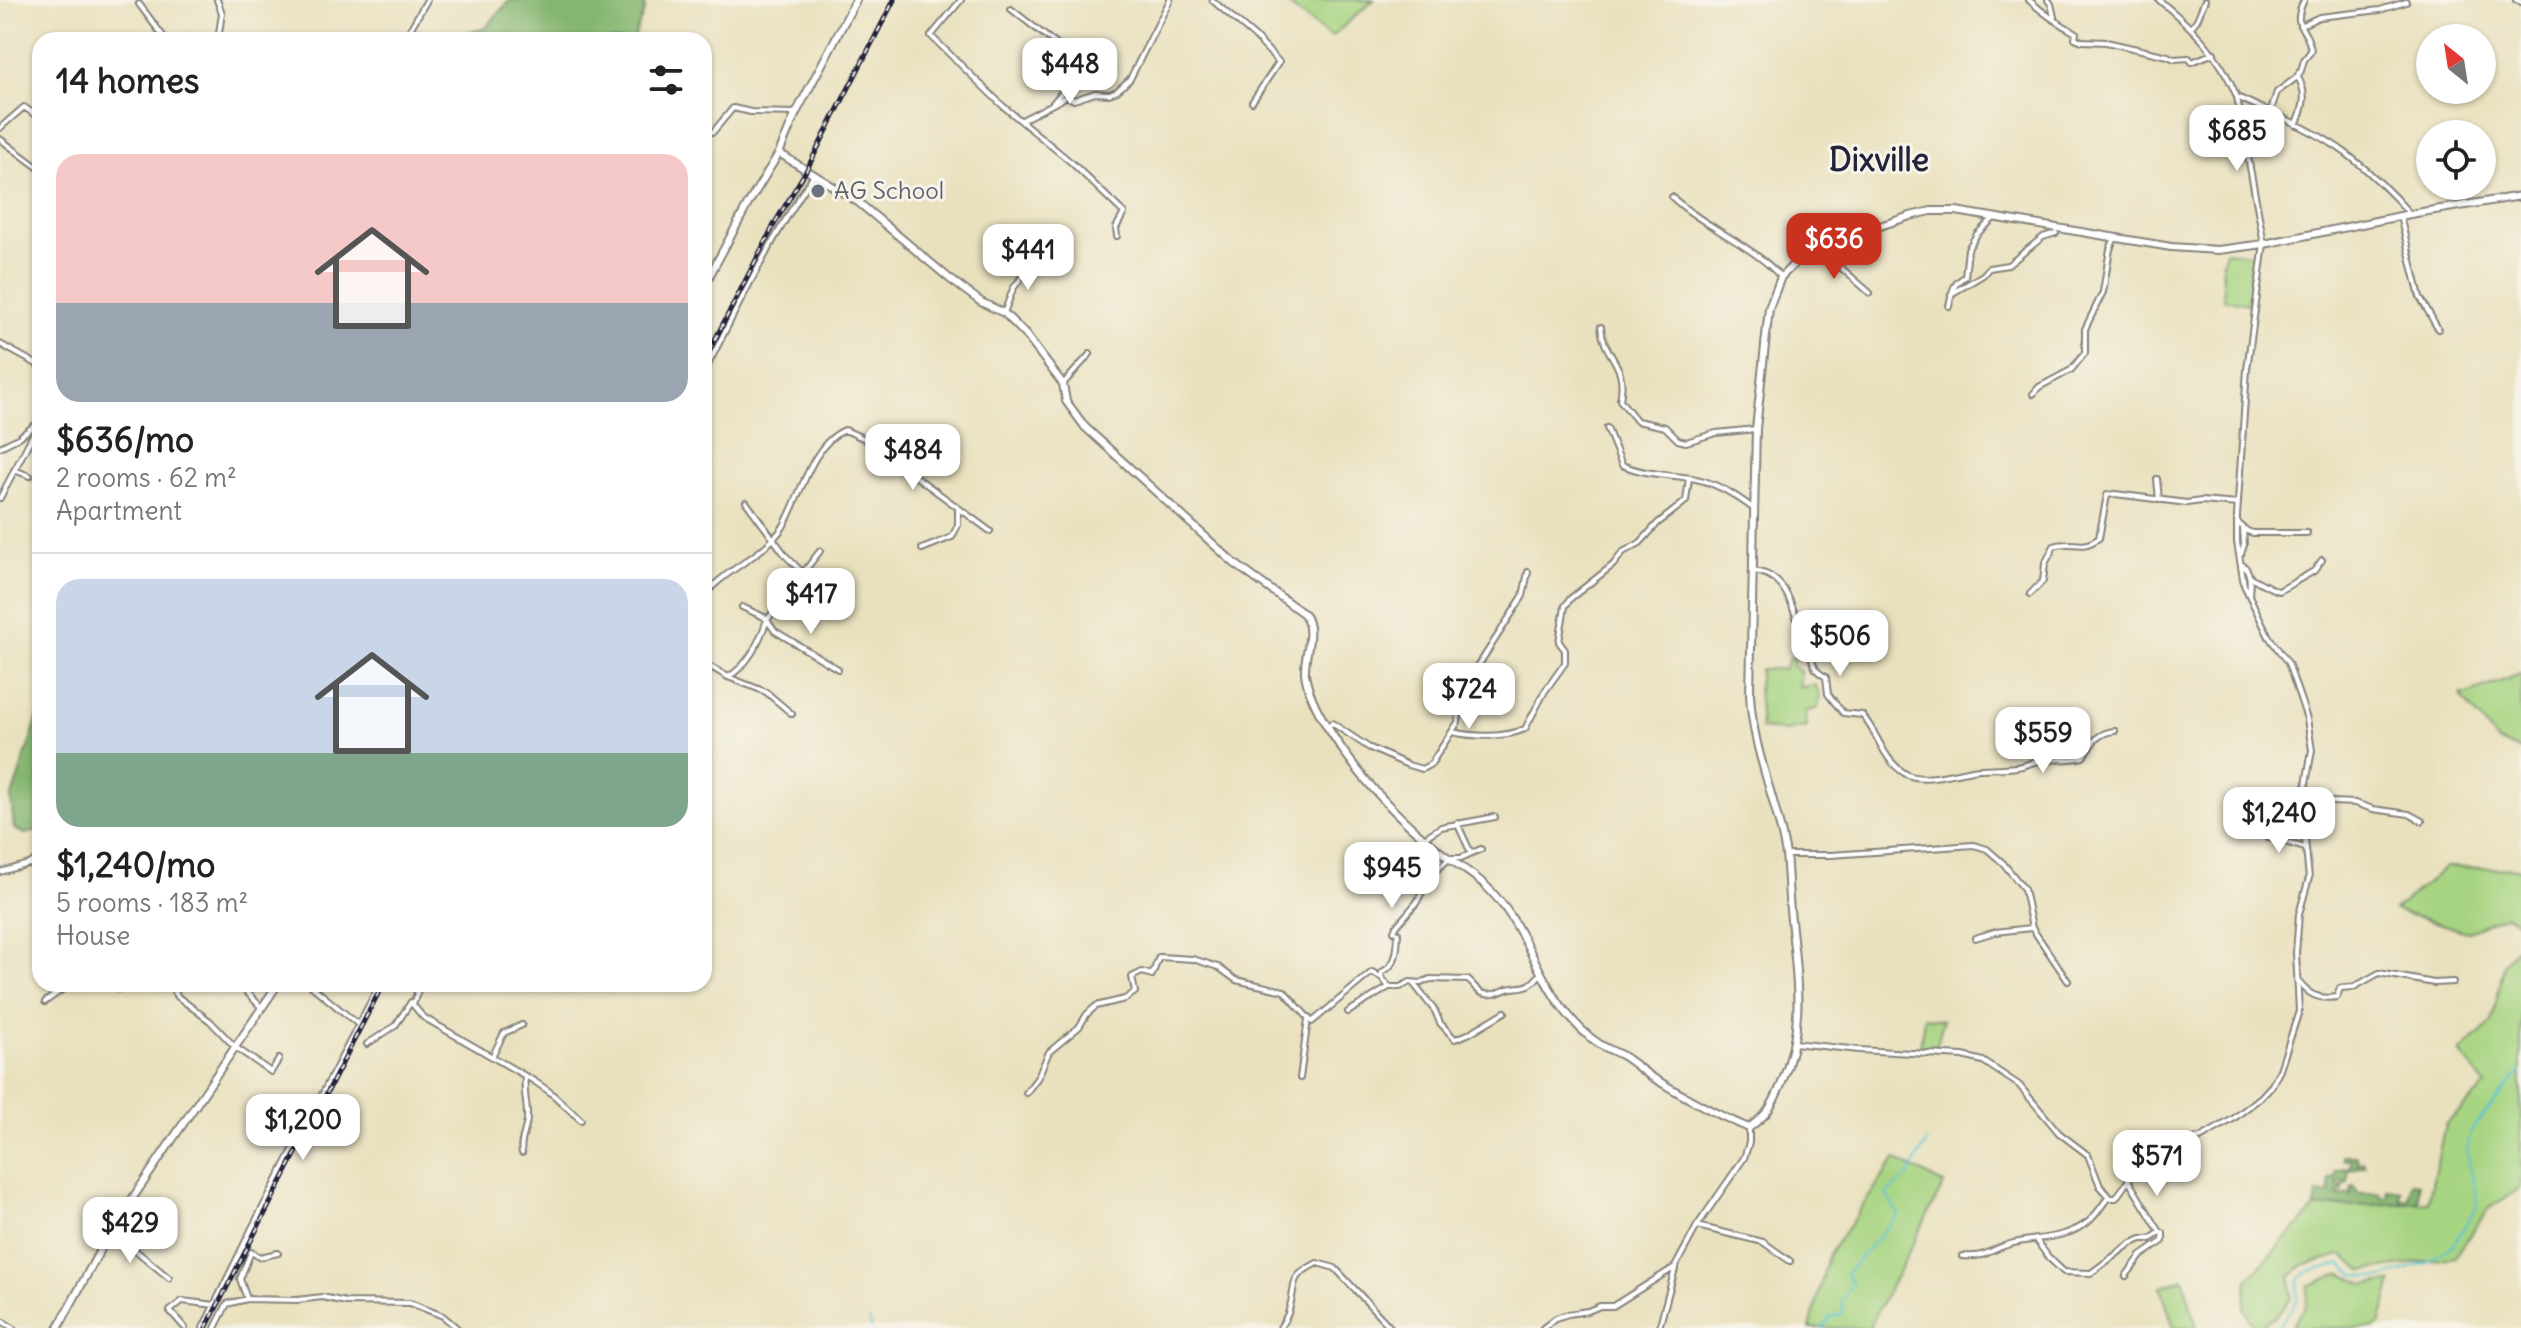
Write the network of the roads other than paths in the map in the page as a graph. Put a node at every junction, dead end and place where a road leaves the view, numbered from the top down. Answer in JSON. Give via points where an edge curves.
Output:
{"nodes":[{"id":1,"x":217,"y":0,"type":"edge"},
{"id":2,"x":427,"y":0,"type":"edge"},
{"id":3,"x":845,"y":0,"type":"edge"},
{"id":4,"x":856,"y":0,"type":"edge"},
{"id":5,"x":961,"y":0,"type":"edge"},
{"id":6,"x":1170,"y":0,"type":"edge"},
{"id":7,"x":1212,"y":0,"type":"edge"},
{"id":8,"x":2029,"y":0,"type":"edge"},
{"id":9,"x":2048,"y":0,"type":"edge"},
{"id":10,"x":2159,"y":0,"type":"edge"},
{"id":11,"x":2205,"y":0,"type":"edge"},
{"id":12,"x":2304,"y":0,"type":"edge"},
{"id":13,"x":2406,"y":2,"type":"dead end"},
{"id":14,"x":139,"y":4,"type":"dead end"},
{"id":15,"x":851,"y":9,"type":"junction"},
{"id":16,"x":1011,"y":9,"type":"dead end"},
{"id":17,"x":2054,"y":17,"type":"junction"},
{"id":18,"x":2299,"y":26,"type":"junction"},
{"id":19,"x":2191,"y":27,"type":"junction"},
{"id":20,"x":160,"y":32,"type":"edge"},
{"id":21,"x":219,"y":32,"type":"edge"},
{"id":22,"x":409,"y":32,"type":"edge"},
{"id":23,"x":2215,"y":53,"type":"junction"},
{"id":24,"x":1085,"y":54,"type":"dead end"},
{"id":25,"x":1079,"y":62,"type":"junction"},
{"id":26,"x":2297,"y":76,"type":"junction"},
{"id":27,"x":2237,"y":97,"type":"junction"},
{"id":28,"x":1252,"y":102,"type":"dead end"},
{"id":29,"x":1051,"y":105,"type":"junction"},
{"id":30,"x":32,"y":112,"type":"edge"},
{"id":31,"x":796,"y":113,"type":"junction"},
{"id":32,"x":2270,"y":113,"type":"junction"},
{"id":33,"x":1022,"y":120,"type":"junction"},
{"id":34,"x":2296,"y":125,"type":"junction"},
{"id":35,"x":0,"y":128,"type":"edge"},
{"id":36,"x":712,"y":132,"type":"edge"},
{"id":37,"x":0,"y":139,"type":"edge"},
{"id":38,"x":779,"y":153,"type":"junction"},
{"id":39,"x":32,"y":163,"type":"edge"},
{"id":40,"x":814,"y":174,"type":"junction"},
{"id":41,"x":2521,"y":196,"type":"edge"},
{"id":42,"x":1672,"y":197,"type":"dead end"},
{"id":43,"x":2410,"y":214,"type":"junction"},
{"id":44,"x":2400,"y":216,"type":"junction"},
{"id":45,"x":1994,"y":218,"type":"junction"},
{"id":46,"x":2056,"y":233,"type":"dead end"},
{"id":47,"x":1117,"y":236,"type":"dead end"},
{"id":48,"x":2115,"y":238,"type":"junction"},
{"id":49,"x":2264,"y":244,"type":"junction"},
{"id":50,"x":1817,"y":247,"type":"junction"},
{"id":51,"x":1033,"y":261,"type":"dead end"},
{"id":52,"x":712,"y":271,"type":"edge"},
{"id":53,"x":1781,"y":277,"type":"junction"},
{"id":54,"x":1870,"y":293,"type":"dead end"},
{"id":55,"x":1951,"y":294,"type":"junction"},
{"id":56,"x":1949,"y":306,"type":"dead end"},
{"id":57,"x":1004,"y":313,"type":"junction"},
{"id":58,"x":1601,"y":327,"type":"dead end"},
{"id":59,"x":2438,"y":329,"type":"dead end"},
{"id":60,"x":0,"y":344,"type":"edge"},
{"id":61,"x":1090,"y":354,"type":"dead end"},
{"id":62,"x":712,"y":357,"type":"edge"},
{"id":63,"x":32,"y":362,"type":"edge"},
{"id":64,"x":1063,"y":384,"type":"junction"},
{"id":65,"x":2033,"y":394,"type":"dead end"},
{"id":66,"x":32,"y":427,"type":"edge"},
{"id":67,"x":1607,"y":428,"type":"dead end"},
{"id":68,"x":1756,"y":429,"type":"junction"},
{"id":69,"x":32,"y":435,"type":"edge"},
{"id":70,"x":0,"y":447,"type":"edge"},
{"id":71,"x":14,"y":470,"type":"junction"},
{"id":72,"x":30,"y":476,"type":"dead end"},
{"id":73,"x":1689,"y":478,"type":"junction"},
{"id":74,"x":2157,"y":479,"type":"dead end"},
{"id":75,"x":0,"y":498,"type":"edge"},
{"id":76,"x":2159,"y":500,"type":"junction"},
{"id":77,"x":746,"y":502,"type":"dead end"},
{"id":78,"x":2238,"y":504,"type":"junction"},
{"id":79,"x":958,"y":508,"type":"junction"},
{"id":80,"x":1754,"y":509,"type":"junction"},
{"id":81,"x":2237,"y":522,"type":"junction"},
{"id":82,"x":2243,"y":528,"type":"junction"},
{"id":83,"x":990,"y":531,"type":"dead end"},
{"id":84,"x":2307,"y":533,"type":"dead end"},
{"id":85,"x":774,"y":538,"type":"junction"},
{"id":86,"x":922,"y":549,"type":"dead end"},
{"id":87,"x":820,"y":551,"type":"dead end"},
{"id":88,"x":2240,"y":556,"type":"junction"},
{"id":89,"x":2322,"y":560,"type":"dead end"},
{"id":90,"x":2241,"y":564,"type":"junction"},
{"id":91,"x":1753,"y":571,"type":"junction"},
{"id":92,"x":1528,"y":572,"type":"dead end"},
{"id":93,"x":804,"y":574,"type":"junction"},
{"id":94,"x":2250,"y":577,"type":"junction"},
{"id":95,"x":712,"y":587,"type":"edge"},
{"id":96,"x":2030,"y":594,"type":"dead end"},
{"id":97,"x":2249,"y":597,"type":"junction"},
{"id":98,"x":742,"y":607,"type":"dead end"},
{"id":99,"x":767,"y":620,"type":"junction"},
{"id":100,"x":712,"y":668,"type":"edge"},
{"id":101,"x":838,"y":669,"type":"dead end"},
{"id":102,"x":728,"y":677,"type":"junction"},
{"id":103,"x":792,"y":714,"type":"dead end"},
{"id":104,"x":1327,"y":727,"type":"junction"},
{"id":105,"x":2115,"y":731,"type":"dead end"},
{"id":106,"x":1452,"y":732,"type":"junction"},
{"id":107,"x":2307,"y":801,"type":"junction"},
{"id":108,"x":1495,"y":817,"type":"dead end"},
{"id":109,"x":2422,"y":821,"type":"dead end"},
{"id":110,"x":1457,"y":823,"type":"junction"},
{"id":111,"x":2261,"y":835,"type":"dead end"},
{"id":112,"x":1424,"y":838,"type":"junction"},
{"id":113,"x":2305,"y":848,"type":"junction"},
{"id":114,"x":1481,"y":849,"type":"dead end"},
{"id":115,"x":1471,"y":854,"type":"junction"},
{"id":116,"x":1786,"y":855,"type":"junction"},
{"id":117,"x":1447,"y":857,"type":"junction"},
{"id":118,"x":32,"y":862,"type":"edge"},
{"id":119,"x":29,"y":864,"type":"junction"},
{"id":120,"x":32,"y":865,"type":"edge"},
{"id":121,"x":0,"y":872,"type":"edge"},
{"id":122,"x":2032,"y":928,"type":"junction"},
{"id":123,"x":1975,"y":938,"type":"dead end"},
{"id":124,"x":1542,"y":972,"type":"junction"},
{"id":125,"x":2296,"y":977,"type":"junction"},
{"id":126,"x":1382,"y":978,"type":"junction"},
{"id":127,"x":2068,"y":981,"type":"dead end"},
{"id":128,"x":2453,"y":982,"type":"dead end"},
{"id":129,"x":1413,"y":983,"type":"junction"},
{"id":130,"x":1389,"y":987,"type":"junction"},
{"id":131,"x":59,"y":992,"type":"edge"},
{"id":132,"x":176,"y":992,"type":"edge"},
{"id":133,"x":247,"y":992,"type":"edge"},
{"id":134,"x":272,"y":992,"type":"edge"},
{"id":135,"x":319,"y":992,"type":"edge"},
{"id":136,"x":376,"y":992,"type":"edge"},
{"id":137,"x":416,"y":992,"type":"edge"},
{"id":138,"x":413,"y":1000,"type":"junction"},
{"id":139,"x":45,"y":1002,"type":"dead end"},
{"id":140,"x":261,"y":1007,"type":"junction"},
{"id":141,"x":1348,"y":1012,"type":"dead end"},
{"id":142,"x":1505,"y":1012,"type":"dead end"},
{"id":143,"x":1308,"y":1019,"type":"junction"},
{"id":144,"x":359,"y":1025,"type":"junction"},
{"id":145,"x":522,"y":1025,"type":"dead end"},
{"id":146,"x":1794,"y":1043,"type":"junction"},
{"id":147,"x":367,"y":1044,"type":"dead end"},
{"id":148,"x":235,"y":1047,"type":"junction"},
{"id":149,"x":492,"y":1057,"type":"junction"},
{"id":150,"x":279,"y":1059,"type":"dead end"},
{"id":151,"x":525,"y":1077,"type":"junction"},
{"id":152,"x":1300,"y":1078,"type":"dead end"},
{"id":153,"x":1026,"y":1093,"type":"dead end"},
{"id":154,"x":581,"y":1120,"type":"dead end"},
{"id":155,"x":1749,"y":1128,"type":"junction"},
{"id":156,"x":522,"y":1153,"type":"dead end"},
{"id":157,"x":2128,"y":1180,"type":"junction"},
{"id":158,"x":2116,"y":1198,"type":"junction"},
{"id":159,"x":1697,"y":1226,"type":"junction"},
{"id":160,"x":111,"y":1230,"type":"junction"},
{"id":161,"x":2160,"y":1232,"type":"junction"},
{"id":162,"x":2036,"y":1240,"type":"junction"},
{"id":163,"x":278,"y":1253,"type":"dead end"},
{"id":164,"x":1962,"y":1256,"type":"dead end"},
{"id":165,"x":1790,"y":1261,"type":"dead end"},
{"id":166,"x":1675,"y":1267,"type":"junction"},
{"id":167,"x":2126,"y":1276,"type":"dead end"},
{"id":168,"x":169,"y":1278,"type":"dead end"},
{"id":169,"x":247,"y":1299,"type":"junction"},
{"id":170,"x":215,"y":1305,"type":"junction"},
{"id":171,"x":0,"y":1320,"type":"edge"},
{"id":172,"x":13,"y":1328,"type":"edge"},
{"id":173,"x":58,"y":1328,"type":"edge"},
{"id":174,"x":185,"y":1328,"type":"edge"},
{"id":175,"x":203,"y":1328,"type":"edge"},
{"id":176,"x":215,"y":1328,"type":"edge"},
{"id":177,"x":457,"y":1328,"type":"edge"},
{"id":178,"x":1280,"y":1328,"type":"edge"},
{"id":179,"x":1391,"y":1328,"type":"edge"},
{"id":180,"x":1543,"y":1328,"type":"edge"},
{"id":181,"x":1659,"y":1328,"type":"edge"}],
"edges":[{"from":1,"to":21,"type":"street","via":[[222,13]]},
{"from":2,"to":22,"type":"street"},
{"from":3,"to":15,"type":"street"},
{"from":4,"to":15,"type":"main road"},
{"from":5,"to":33,"type":"street","via":[[931,36]]},
{"from":6,"to":29,"type":"street","via":[[1130,79],[1117,91],[1074,100],[1067,96]]},
{"from":7,"to":28,"type":"street","via":[[1279,62]]},
{"from":8,"to":17,"type":"street"},
{"from":9,"to":17,"type":"street"},
{"from":10,"to":19,"type":"street"},
{"from":11,"to":19,"type":"street"},
{"from":12,"to":18,"type":"street"},
{"from":13,"to":18,"type":"street","via":[[2319,17]]},
{"from":14,"to":20,"type":"street"},
{"from":15,"to":31,"type":"main road"},
{"from":16,"to":25,"type":"street"},
{"from":17,"to":23,"type":"street","via":[[2082,41],[2192,62]]},
{"from":18,"to":26,"type":"street","via":[[2311,51]]},
{"from":19,"to":23,"type":"street"},
{"from":23,"to":27,"type":"street"},
{"from":24,"to":25,"type":"street"},
{"from":25,"to":29,"type":"street"},
{"from":26,"to":32,"type":"street","via":[[2277,92]]},
{"from":26,"to":34,"type":"street","via":[[2305,106]]},
{"from":27,"to":32,"type":"street"},
{"from":27,"to":49,"type":"street"},
{"from":29,"to":33,"type":"street"},
{"from":30,"to":35,"type":"street","via":[[24,107]]},
{"from":31,"to":36,"type":"street","via":[[733,108]]},
{"from":31,"to":38,"type":"main road"},
{"from":32,"to":34,"type":"street"},
{"from":33,"to":47,"type":"street","via":[[1124,213]]},
{"from":34,"to":43,"type":"street","via":[[2345,153]]},
{"from":37,"to":39,"type":"street"},
{"from":38,"to":40,"type":"main road"},
{"from":38,"to":52,"type":"main road"},
{"from":40,"to":57,"type":"main road","via":[[865,207],[981,302]]},
{"from":40,"to":62,"type":"street","via":[[775,235]]},
{"from":41,"to":43,"type":"main road"},
{"from":42,"to":53,"type":"street","via":[[1751,249]]},
{"from":43,"to":44,"type":"main road"},
{"from":44,"to":49,"type":"main road"},
{"from":44,"to":59,"type":"street","via":[[2420,297]]},
{"from":45,"to":48,"type":"main road"},
{"from":45,"to":50,"type":"main road","via":[[1931,211]]},
{"from":45,"to":55,"type":"street","via":[[1968,249],[1965,277]]},
{"from":46,"to":55,"type":"street"},
{"from":48,"to":49,"type":"main road","via":[[2218,250]]},
{"from":48,"to":65,"type":"street","via":[[2103,292],[2085,329],[2085,353],[2071,370]]},
{"from":49,"to":78,"type":"street","via":[[2247,369]]},
{"from":50,"to":53,"type":"main road"},
{"from":50,"to":54,"type":"street"},
{"from":51,"to":57,"type":"street"},
{"from":53,"to":68,"type":"main road","via":[[1769,308]]},
{"from":55,"to":56,"type":"street"},
{"from":57,"to":64,"type":"main road"},
{"from":58,"to":68,"type":"street","via":[[1604,345],[1623,381],[1620,400],[1637,421],[1665,427],[1686,442]]},
{"from":60,"to":63,"type":"street"},
{"from":61,"to":64,"type":"street"},
{"from":64,"to":104,"type":"main road","via":[[1066,401],[1085,427],[1234,563],[1304,614],[1310,632],[1307,685]]},
{"from":66,"to":70,"type":"street"},
{"from":67,"to":73,"type":"street","via":[[1622,465]]},
{"from":68,"to":80,"type":"main road"},
{"from":69,"to":71,"type":"street"},
{"from":71,"to":72,"type":"street"},
{"from":71,"to":75,"type":"street"},
{"from":73,"to":80,"type":"street","via":[[1726,489]]},
{"from":73,"to":106,"type":"street","via":[[1686,501],[1565,606],[1559,642],[1565,663],[1525,729],[1488,735]]},
{"from":74,"to":76,"type":"street"},
{"from":76,"to":78,"type":"street"},
{"from":76,"to":96,"type":"street","via":[[2107,495],[2099,538],[2086,546],[2054,546],[2043,581]]},
{"from":77,"to":85,"type":"street"},
{"from":78,"to":81,"type":"street"},
{"from":79,"to":83,"type":"street"},
{"from":79,"to":85,"type":"street","via":[[845,430],[816,457]]},
{"from":79,"to":86,"type":"street","via":[[952,537]]},
{"from":80,"to":91,"type":"main road"},
{"from":81,"to":82,"type":"street"},
{"from":81,"to":88,"type":"street"},
{"from":82,"to":84,"type":"street","via":[[2253,533]]},
{"from":82,"to":88,"type":"street"},
{"from":85,"to":93,"type":"street"},
{"from":85,"to":95,"type":"street"},
{"from":87,"to":93,"type":"street"},
{"from":88,"to":90,"type":"street"},
{"from":89,"to":94,"type":"street","via":[[2314,571],[2279,591]]},
{"from":90,"to":94,"type":"street"},
{"from":90,"to":97,"type":"street"},
{"from":91,"to":105,"type":"street","via":[[1763,572],[1785,590],[1812,665],[1826,677],[1828,694],[1843,713],[1862,715],[1895,766],[1911,776],[2083,757],[2097,736]]},
{"from":91,"to":116,"type":"main road","via":[[1751,716]]},
{"from":92,"to":106,"type":"street","via":[[1511,618],[1462,691]]},
{"from":93,"to":99,"type":"street"},
{"from":94,"to":97,"type":"street"},
{"from":97,"to":107,"type":"street","via":[[2288,663],[2307,719],[2312,750]]},
{"from":98,"to":99,"type":"street"},
{"from":99,"to":101,"type":"street","via":[[775,631]]},
{"from":99,"to":102,"type":"street","via":[[758,644]]},
{"from":100,"to":102,"type":"street"},
{"from":102,"to":103,"type":"street","via":[[766,692]]},
{"from":104,"to":106,"type":"street","via":[[1332,723],[1368,747],[1422,769],[1436,759]]},
{"from":104,"to":112,"type":"main road","via":[[1368,785]]},
{"from":107,"to":109,"type":"street","via":[[2355,803]]},
{"from":107,"to":113,"type":"street"},
{"from":108,"to":110,"type":"street"},
{"from":110,"to":112,"type":"street"},
{"from":110,"to":115,"type":"street"},
{"from":111,"to":113,"type":"street"},
{"from":112,"to":117,"type":"main road"},
{"from":113,"to":125,"type":"street","via":[[2309,878],[2299,914]]},
{"from":114,"to":115,"type":"street"},
{"from":115,"to":117,"type":"street"},
{"from":116,"to":122,"type":"street","via":[[1974,845],[2003,863],[2024,889]]},
{"from":116,"to":146,"type":"main road","via":[[1799,979]]},
{"from":117,"to":124,"type":"main road","via":[[1483,884],[1516,921]]},
{"from":117,"to":126,"type":"street","via":[[1395,928],[1396,954]]},
{"from":118,"to":119,"type":"street"},
{"from":119,"to":120,"type":"street"},
{"from":119,"to":121,"type":"street"},
{"from":122,"to":123,"type":"street"},
{"from":122,"to":127,"type":"street"},
{"from":124,"to":129,"type":"street","via":[[1526,986],[1488,994],[1479,993],[1468,980]]},
{"from":124,"to":155,"type":"main road","via":[[1567,1013],[1600,1044],[1680,1094]]},
{"from":125,"to":128,"type":"street","via":[[2308,993],[2329,998],[2337,997],[2340,988],[2354,987],[2379,973]]},
{"from":125,"to":157,"type":"street","via":[[2298,1015],[2283,1062],[2267,1090],[2207,1135],[2145,1150]]},
{"from":126,"to":130,"type":"street"},
{"from":126,"to":143,"type":"street","via":[[1372,972],[1312,1022]]},
{"from":129,"to":130,"type":"street"},
{"from":129,"to":142,"type":"street","via":[[1455,1039]]},
{"from":130,"to":141,"type":"street"},
{"from":131,"to":139,"type":"street"},
{"from":132,"to":148,"type":"street"},
{"from":133,"to":140,"type":"street"},
{"from":134,"to":140,"type":"main road"},
{"from":135,"to":144,"type":"street"},
{"from":136,"to":144,"type":"street"},
{"from":137,"to":138,"type":"street"},
{"from":138,"to":147,"type":"street","via":[[395,1026]]},
{"from":138,"to":149,"type":"street","via":[[423,1017]]},
{"from":140,"to":148,"type":"main road"},
{"from":143,"to":152,"type":"street"},
{"from":143,"to":153,"type":"street","via":[[1284,991],[1236,980],[1193,959],[1159,957],[1152,975],[1132,977],[1135,992],[1096,1006],[1049,1052]]},
{"from":144,"to":170,"type":"street"},
{"from":145,"to":149,"type":"street","via":[[504,1033]]},
{"from":146,"to":155,"type":"main road","via":[[1771,1107]]},
{"from":146,"to":158,"type":"street","via":[[1983,1061],[2019,1085],[2059,1133],[2088,1155],[2103,1192]]},
{"from":148,"to":150,"type":"street","via":[[271,1072]]},
{"from":148,"to":160,"type":"main road"},
{"from":149,"to":151,"type":"street"},
{"from":151,"to":154,"type":"street"},
{"from":151,"to":156,"type":"street","via":[[528,1116]]},
{"from":155,"to":159,"type":"street","via":[[1744,1158]]},
{"from":157,"to":158,"type":"street"},
{"from":157,"to":161,"type":"street"},
{"from":158,"to":162,"type":"street","via":[[2108,1198],[2081,1227]]},
{"from":159,"to":165,"type":"street","via":[[1763,1242]]},
{"from":159,"to":166,"type":"street"},
{"from":160,"to":168,"type":"street"},
{"from":160,"to":173,"type":"main road"},
{"from":161,"to":162,"type":"street","via":[[2130,1244],[2091,1273],[2064,1272]]},
{"from":161,"to":167,"type":"street","via":[[2163,1241],[2141,1256]]},
{"from":162,"to":164,"type":"street","via":[[2009,1244],[1984,1256]]},
{"from":163,"to":169,"type":"street","via":[[260,1257],[251,1252],[240,1279]]},
{"from":166,"to":180,"type":"street","via":[[1613,1306],[1568,1314]]},
{"from":166,"to":181,"type":"street"},
{"from":169,"to":176,"type":"street","via":[[227,1304]]},
{"from":169,"to":177,"type":"street","via":[[410,1303],[443,1316]]},
{"from":170,"to":174,"type":"street","via":[[182,1301],[170,1311]]},
{"from":170,"to":175,"type":"street"},
{"from":171,"to":172,"type":"street"},
{"from":178,"to":179,"type":"street","via":[[1298,1273],[1317,1263],[1335,1268]]}]}
